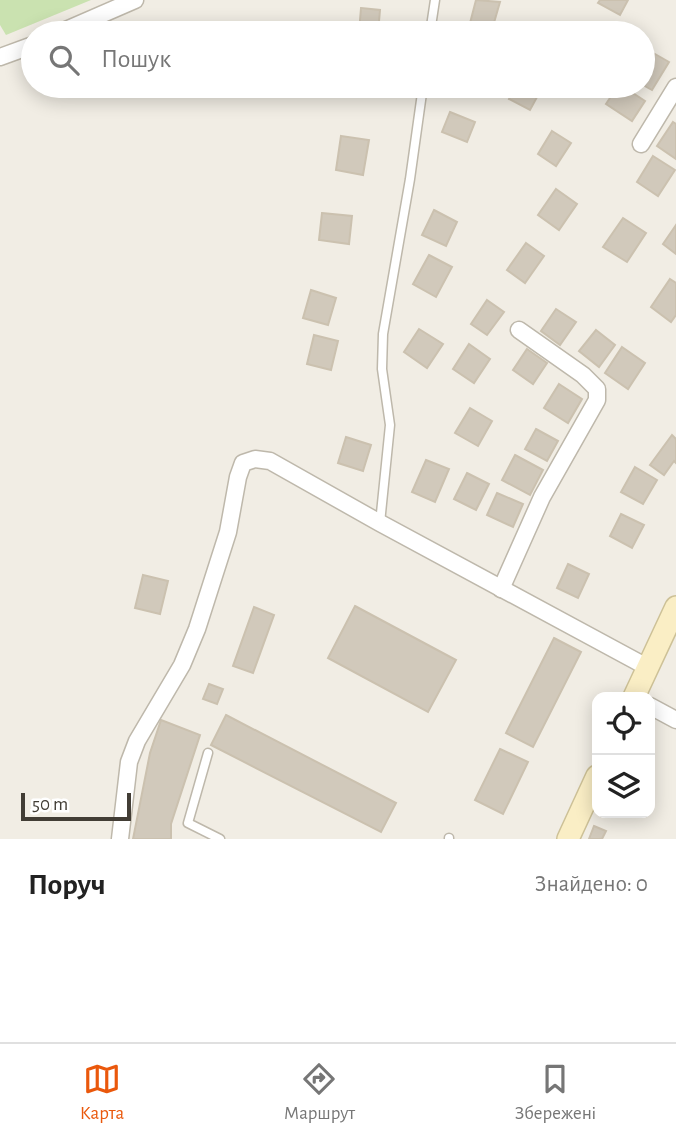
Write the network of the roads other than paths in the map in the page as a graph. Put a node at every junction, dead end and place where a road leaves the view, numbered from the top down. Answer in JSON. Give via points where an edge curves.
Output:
{"nodes":[{"id":1,"x":135,"y":0,"type":"edge"},
{"id":2,"x":435,"y":0,"type":"edge"},
{"id":3,"x":87,"y":21,"type":"edge"},
{"id":4,"x":432,"y":21,"type":"edge"},
{"id":5,"x":21,"y":49,"type":"edge"},
{"id":6,"x":0,"y":57,"type":"edge"},
{"id":7,"x":676,"y":87,"type":"edge"},
{"id":8,"x":421,"y":98,"type":"edge"},
{"id":9,"x":641,"y":144,"type":"dead end"},
{"id":10,"x":519,"y":330,"type":"dead end"},
{"id":11,"x":380,"y":523,"type":"junction"},
{"id":12,"x":501,"y":589,"type":"junction"},
{"id":13,"x":676,"y":607,"type":"edge"},
{"id":14,"x":647,"y":667,"type":"junction"},
{"id":15,"x":636,"y":692,"type":"edge"},
{"id":16,"x":655,"y":709,"type":"edge"},
{"id":17,"x":676,"y":720,"type":"edge"},
{"id":18,"x":208,"y":753,"type":"dead end"},
{"id":19,"x":592,"y":787,"type":"edge"},
{"id":20,"x":120,"y":839,"type":"edge"},
{"id":21,"x":220,"y":839,"type":"edge"},
{"id":22,"x":568,"y":839,"type":"edge"}],
"edges":[{"from":1,"to":3,"type":"street"},
{"from":2,"to":4,"type":"lane"},
{"from":5,"to":6,"type":"street"},
{"from":7,"to":9,"type":"street"},
{"from":8,"to":11,"type":"lane","via":[[383,334],[382,369],[390,425]]},
{"from":10,"to":12,"type":"street","via":[[583,375],[597,389],[597,400],[542,497]]},
{"from":11,"to":12,"type":"street"},
{"from":11,"to":20,"type":"street","via":[[271,461],[243,463],[228,532],[197,629],[183,665],[129,762]]},
{"from":12,"to":14,"type":"street"},
{"from":13,"to":14,"type":"main road"},
{"from":14,"to":15,"type":"main road"},
{"from":16,"to":17,"type":"street"},
{"from":18,"to":21,"type":"lane","via":[[188,823]]},
{"from":19,"to":22,"type":"main road"}]}
